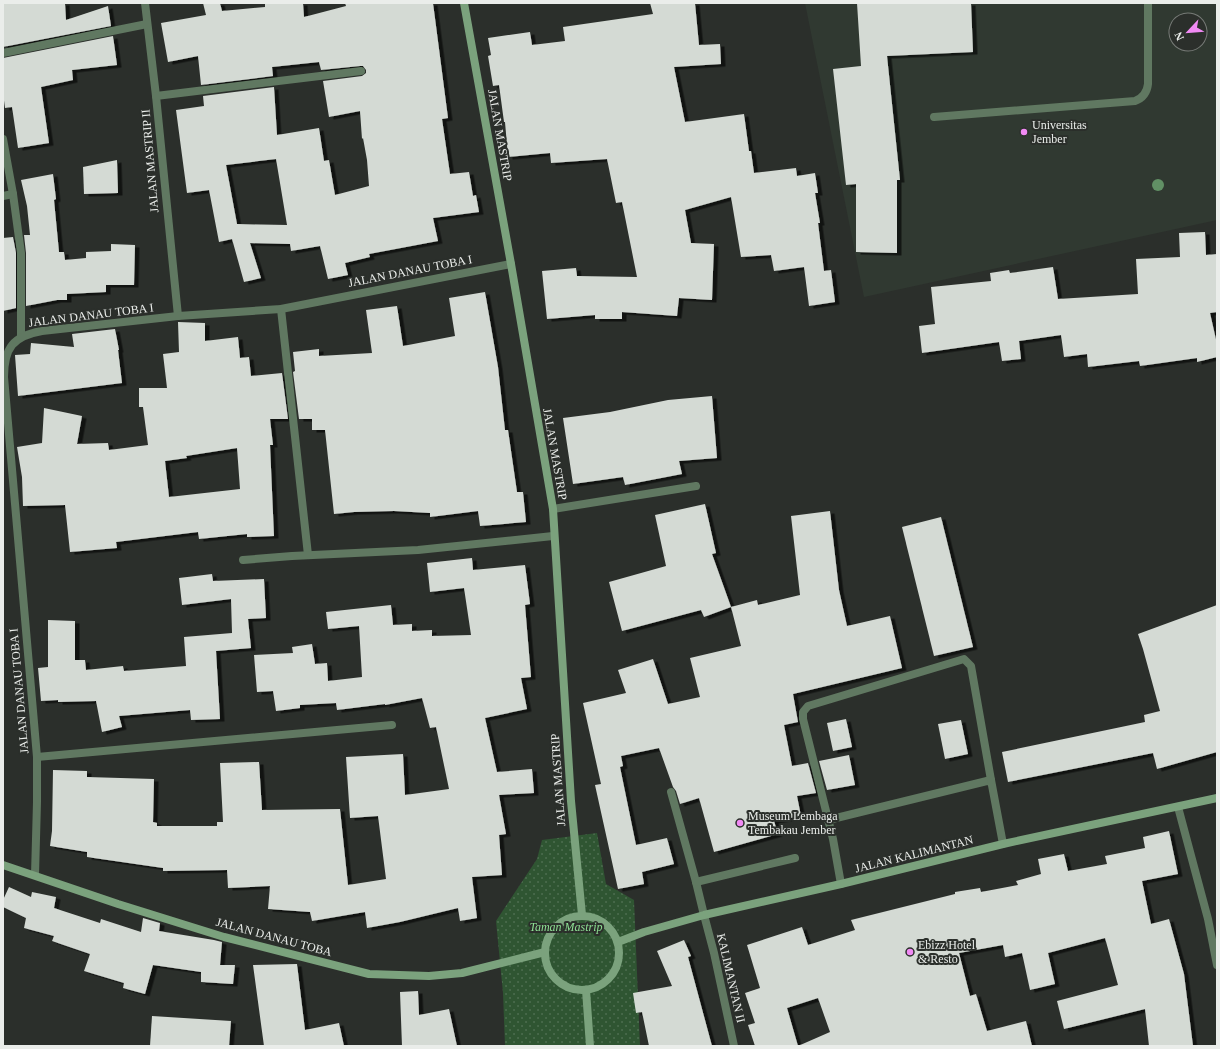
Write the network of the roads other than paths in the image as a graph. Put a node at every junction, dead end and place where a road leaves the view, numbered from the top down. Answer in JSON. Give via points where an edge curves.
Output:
{"nodes":[{"id":1,"x":145,"y":3,"type":"edge"},
{"id":2,"x":464,"y":3,"type":"edge"},
{"id":3,"x":1148,"y":3,"type":"edge"},
{"id":4,"x":147,"y":24,"type":"junction"},
{"id":5,"x":3,"y":53,"type":"edge"},
{"id":6,"x":360,"y":70,"type":"dead end"},
{"id":7,"x":156,"y":96,"type":"junction"},
{"id":8,"x":934,"y":117,"type":"dead end"},
{"id":9,"x":3,"y":139,"type":"edge"},
{"id":10,"x":13,"y":194,"type":"junction"},
{"id":11,"x":3,"y":196,"type":"edge"},
{"id":12,"x":512,"y":264,"type":"junction"},
{"id":13,"x":281,"y":309,"type":"junction"},
{"id":14,"x":178,"y":316,"type":"junction"},
{"id":15,"x":21,"y":337,"type":"junction"},
{"id":16,"x":696,"y":486,"type":"dead end"},
{"id":17,"x":553,"y":510,"type":"junction"},
{"id":18,"x":553,"y":536,"type":"junction"},
{"id":19,"x":308,"y":555,"type":"junction"},
{"id":20,"x":243,"y":560,"type":"dead end"},
{"id":21,"x":392,"y":726,"type":"dead end"},
{"id":22,"x":37,"y":757,"type":"junction"},
{"id":23,"x":991,"y":780,"type":"junction"},
{"id":24,"x":671,"y":792,"type":"dead end"},
{"id":25,"x":1217,"y":798,"type":"edge"},
{"id":26,"x":1178,"y":807,"type":"junction"},
{"id":27,"x":828,"y":820,"type":"junction"},
{"id":28,"x":1003,"y":844,"type":"junction"},
{"id":29,"x":795,"y":858,"type":"dead end"},
{"id":30,"x":3,"y":865,"type":"edge"},
{"id":31,"x":35,"y":875,"type":"junction"},
{"id":32,"x":696,"y":882,"type":"junction"},
{"id":33,"x":840,"y":884,"type":"junction"},
{"id":34,"x":582,"y":915,"type":"junction"},
{"id":35,"x":704,"y":915,"type":"junction"},
{"id":36,"x":618,"y":942,"type":"junction"},
{"id":37,"x":545,"y":952,"type":"junction"},
{"id":38,"x":1217,"y":965,"type":"edge"},
{"id":39,"x":586,"y":990,"type":"junction"},
{"id":40,"x":590,"y":1046,"type":"edge"},
{"id":41,"x":734,"y":1046,"type":"edge"}],
"edges":[{"from":1,"to":4,"type":"street","name":"JALAN MASTRIP II"},
{"from":2,"to":12,"type":"main road","name":"JALAN MASTRIP"},
{"from":3,"to":8,"type":"street","via":[[1148,84],[1143,97],[1134,101]]},
{"from":4,"to":5,"type":"street"},
{"from":4,"to":7,"type":"street","name":"JALAN MASTRIP II"},
{"from":6,"to":7,"type":"street"},
{"from":7,"to":14,"type":"street","name":"JALAN MASTRIP II"},
{"from":9,"to":10,"type":"street"},
{"from":10,"to":11,"type":"street"},
{"from":10,"to":15,"type":"street","via":[[21,253]]},
{"from":12,"to":13,"type":"street","name":"JALAN DANAU TOBA I"},
{"from":12,"to":17,"type":"main road","name":"JALAN MASTRIP"},
{"from":13,"to":14,"type":"street","name":"JALAN DANAU TOBA I"},
{"from":13,"to":19,"type":"street"},
{"from":14,"to":15,"type":"street","name":"JALAN DANAU TOBA I","via":[[42,331]]},
{"from":15,"to":22,"type":"street","name":"JALAN DANAU TOBA I","via":[[13,344],[6,357],[4,377]]},
{"from":16,"to":17,"type":"street"},
{"from":17,"to":18,"type":"main road","name":"JALAN MASTRIP"},
{"from":18,"to":19,"type":"street","via":[[418,550]]},
{"from":18,"to":34,"type":"main road","name":"JALAN MASTRIP","via":[[571,801]]},
{"from":19,"to":20,"type":"street"},
{"from":21,"to":22,"type":"street"},
{"from":22,"to":31,"type":"street","name":"JALAN DANAU TOBA I"},
{"from":23,"to":27,"type":"street"},
{"from":23,"to":27,"type":"street","via":[[971,666],[964,659],[811,705],[804,710],[803,719]]},
{"from":23,"to":28,"type":"street"},
{"from":24,"to":32,"type":"street","name":"KALIMANTAN II"},
{"from":25,"to":26,"type":"main road","name":"JALAN KALIMANTAN"},
{"from":26,"to":28,"type":"main road","name":"JALAN KALIMANTAN"},
{"from":26,"to":38,"type":"street","via":[[1208,919]]},
{"from":27,"to":33,"type":"street"},
{"from":28,"to":33,"type":"main road","name":"JALAN KALIMANTAN"},
{"from":29,"to":32,"type":"street"},
{"from":30,"to":31,"type":"main road","name":"JALAN DANAU TOBA"},
{"from":31,"to":37,"type":"main road","name":"JALAN DANAU TOBA","via":[[224,937],[369,974],[462,974]]},
{"from":32,"to":35,"type":"street","name":"KALIMANTAN II"},
{"from":33,"to":35,"type":"main road","name":"JALAN KALIMANTAN"},
{"from":34,"to":36,"type":"main road","via":[[598,918],[611,928]]},
{"from":34,"to":37,"type":"main road","via":[[568,918],[556,926],[547,938]]},
{"from":35,"to":36,"type":"main road","name":"JALAN KALIMANTAN"},
{"from":35,"to":41,"type":"street","name":"KALIMANTAN II"},
{"from":36,"to":39,"type":"main road","via":[[620,955],[617,968],[610,978],[599,986]]},
{"from":37,"to":39,"type":"main road","via":[[547,965],[553,976],[562,984]]},
{"from":39,"to":40,"type":"main road"}]}
